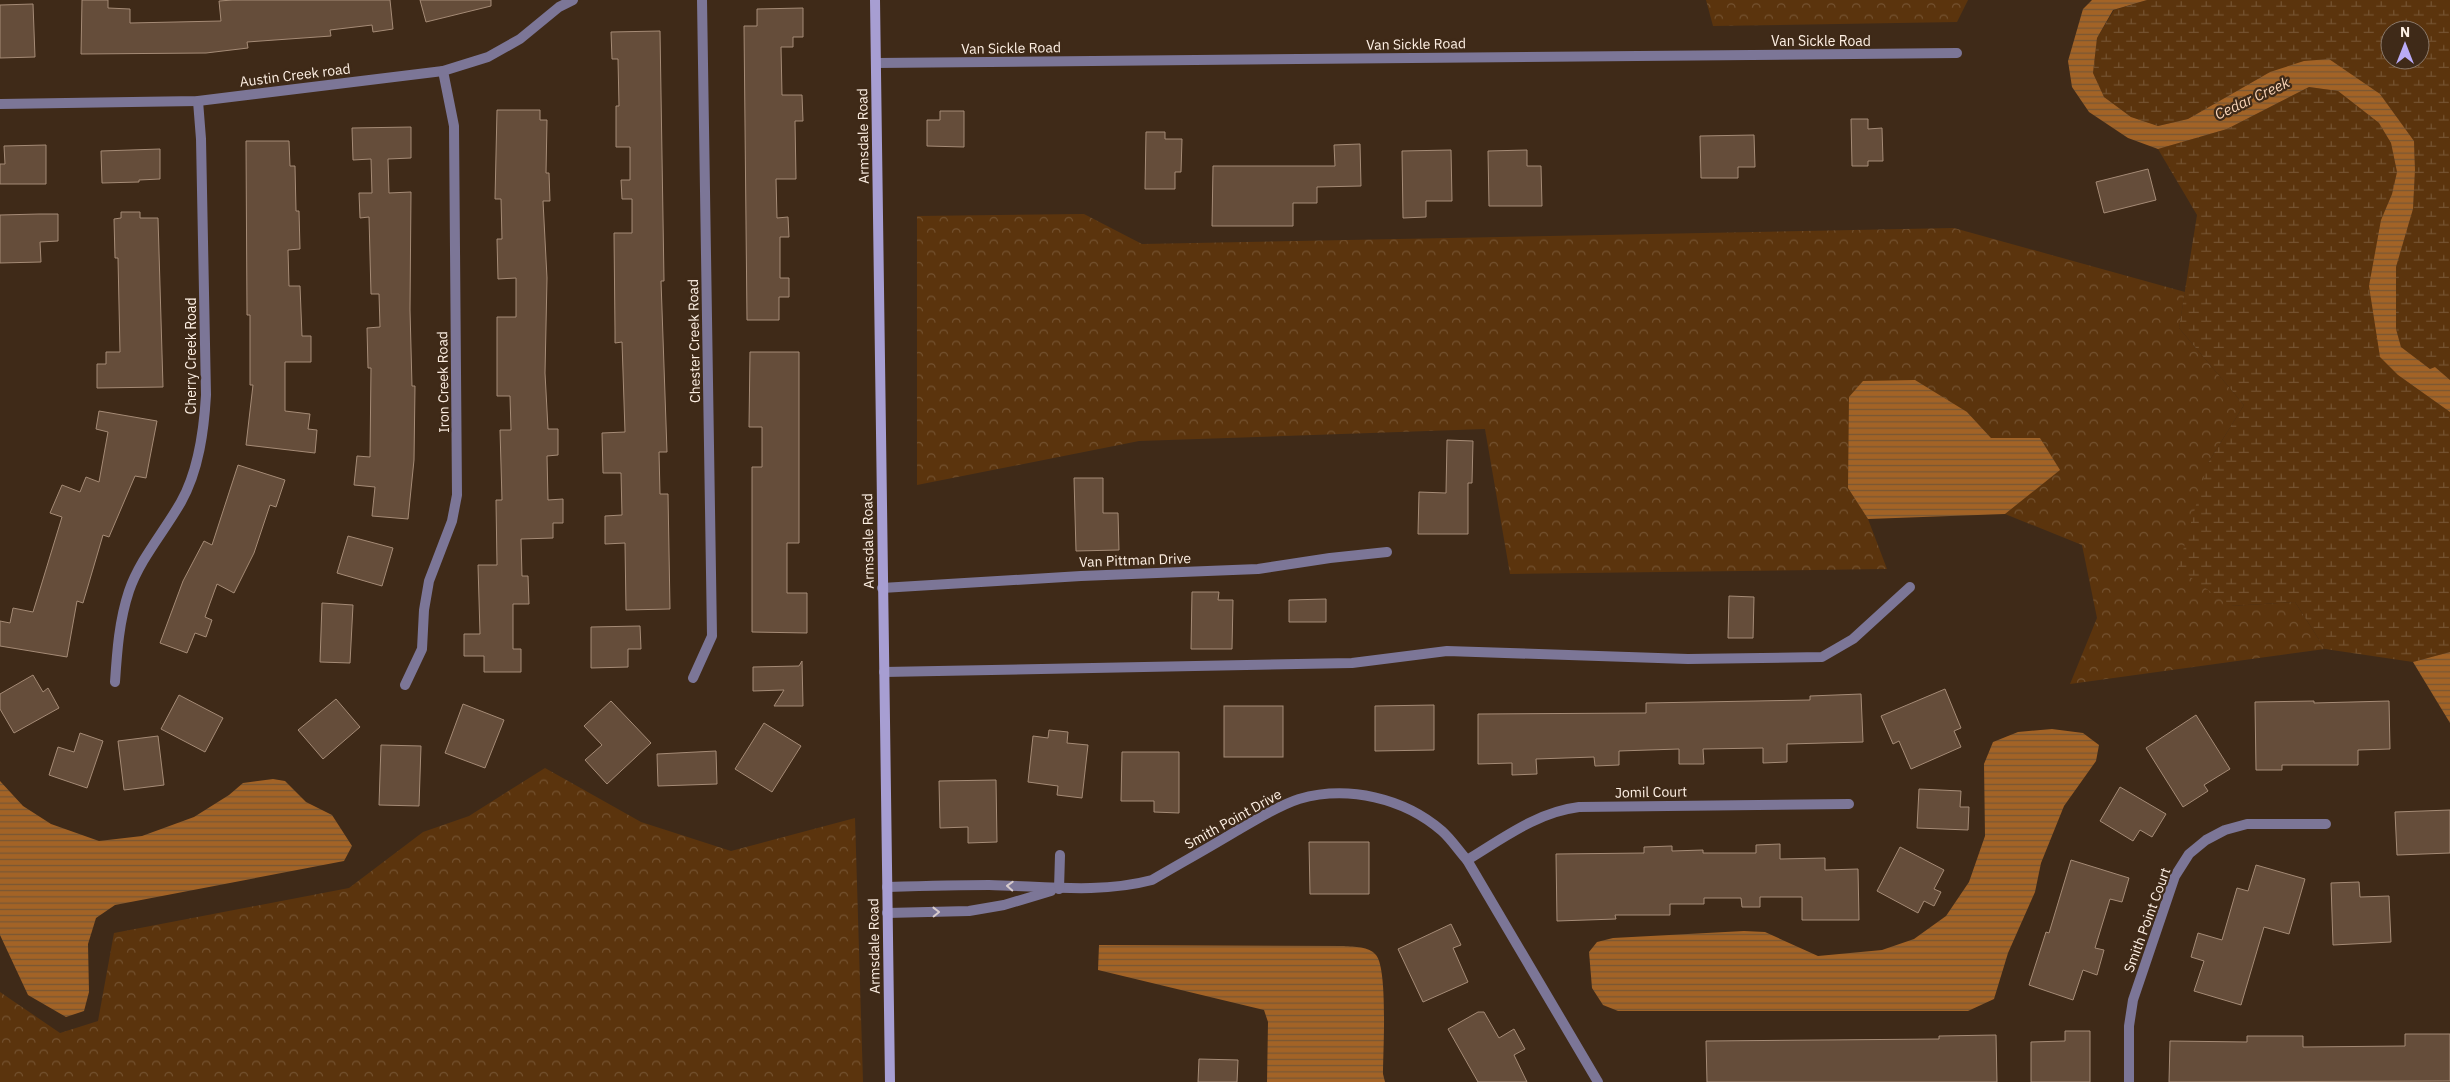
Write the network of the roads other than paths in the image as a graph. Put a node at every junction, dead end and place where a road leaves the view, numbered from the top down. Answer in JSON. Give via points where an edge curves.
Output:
{"nodes":[{"id":1,"x":573,"y":0,"type":"edge"},
{"id":2,"x":702,"y":0,"type":"edge"},
{"id":3,"x":875,"y":0,"type":"edge"},
{"id":4,"x":1957,"y":53,"type":"dead end"},
{"id":5,"x":876,"y":63,"type":"junction"},
{"id":6,"x":443,"y":70,"type":"junction"},
{"id":7,"x":198,"y":101,"type":"junction"},
{"id":8,"x":0,"y":104,"type":"edge"},
{"id":9,"x":1388,"y":552,"type":"dead end"},
{"id":10,"x":1910,"y":587,"type":"dead end"},
{"id":11,"x":882,"y":588,"type":"junction"},
{"id":12,"x":884,"y":672,"type":"junction"},
{"id":13,"x":693,"y":678,"type":"dead end"},
{"id":14,"x":115,"y":682,"type":"dead end"},
{"id":15,"x":405,"y":685,"type":"dead end"},
{"id":16,"x":1848,"y":804,"type":"dead end"},
{"id":17,"x":2326,"y":824,"type":"dead end"},
{"id":18,"x":1060,"y":855,"type":"dead end"},
{"id":19,"x":1467,"y":860,"type":"junction"},
{"id":20,"x":886,"y":887,"type":"junction"},
{"id":21,"x":1059,"y":888,"type":"junction"},
{"id":22,"x":887,"y":913,"type":"junction"},
{"id":23,"x":890,"y":1082,"type":"edge"},
{"id":24,"x":1598,"y":1082,"type":"edge"},
{"id":25,"x":2130,"y":1082,"type":"edge"}],
"edges":[{"from":1,"to":6,"type":"street","name":"Austin Creek road","via":[[559,7],[520,39],[488,57]]},
{"from":2,"to":13,"type":"street","name":"Chester Creek Road","via":[[712,636]]},
{"from":3,"to":5,"type":"street","name":"Armsdale Road"},
{"from":4,"to":5,"type":"street","name":"Van Sickle Road"},
{"from":5,"to":11,"type":"street","name":"Armsdale Road"},
{"from":6,"to":7,"type":"street","name":"Austin Creek road"},
{"from":6,"to":15,"type":"street","name":"Iron Creek Road","via":[[454,126],[457,495],[452,521],[429,581],[422,649]]},
{"from":7,"to":8,"type":"street","name":"Austin Creek road"},
{"from":7,"to":14,"type":"street","name":"Cherry Creek Road","via":[[206,385],[204,428],[197,461],[182,501],[148,552],[129,591],[118,634]]},
{"from":9,"to":11,"type":"street","name":"Van Pittman Drive","via":[[1258,569]]},
{"from":10,"to":12,"type":"street","via":[[1853,638],[1822,657],[1688,659],[1447,651],[1352,663]]},
{"from":11,"to":12,"type":"street","name":"Armsdale Road"},
{"from":12,"to":20,"type":"street","name":"Armsdale Road"},
{"from":16,"to":19,"type":"street","name":"Jomil Court","via":[[1561,809],[1542,816]]},
{"from":17,"to":25,"type":"street","name":"Smith Point Court","via":[[2247,824],[2225,830],[2189,854],[2175,876],[2133,1000],[2129,1026]]},
{"from":18,"to":21,"type":"street"},
{"from":19,"to":21,"type":"street","name":"Smith Point Drive","via":[[1443,832],[1395,802],[1347,793],[1321,794],[1275,809],[1152,880],[1131,886]]},
{"from":19,"to":24,"type":"street","name":"Smith Point Drive"},
{"from":21,"to":20,"type":"street","name":"Smith Point Drive","one_way":true,"via":[[990,885]]},
{"from":20,"to":22,"type":"street","name":"Armsdale Road"},
{"from":22,"to":21,"type":"street","one_way":true,"via":[[969,911],[1004,905]]},
{"from":22,"to":23,"type":"street","name":"Armsdale Road"}]}
